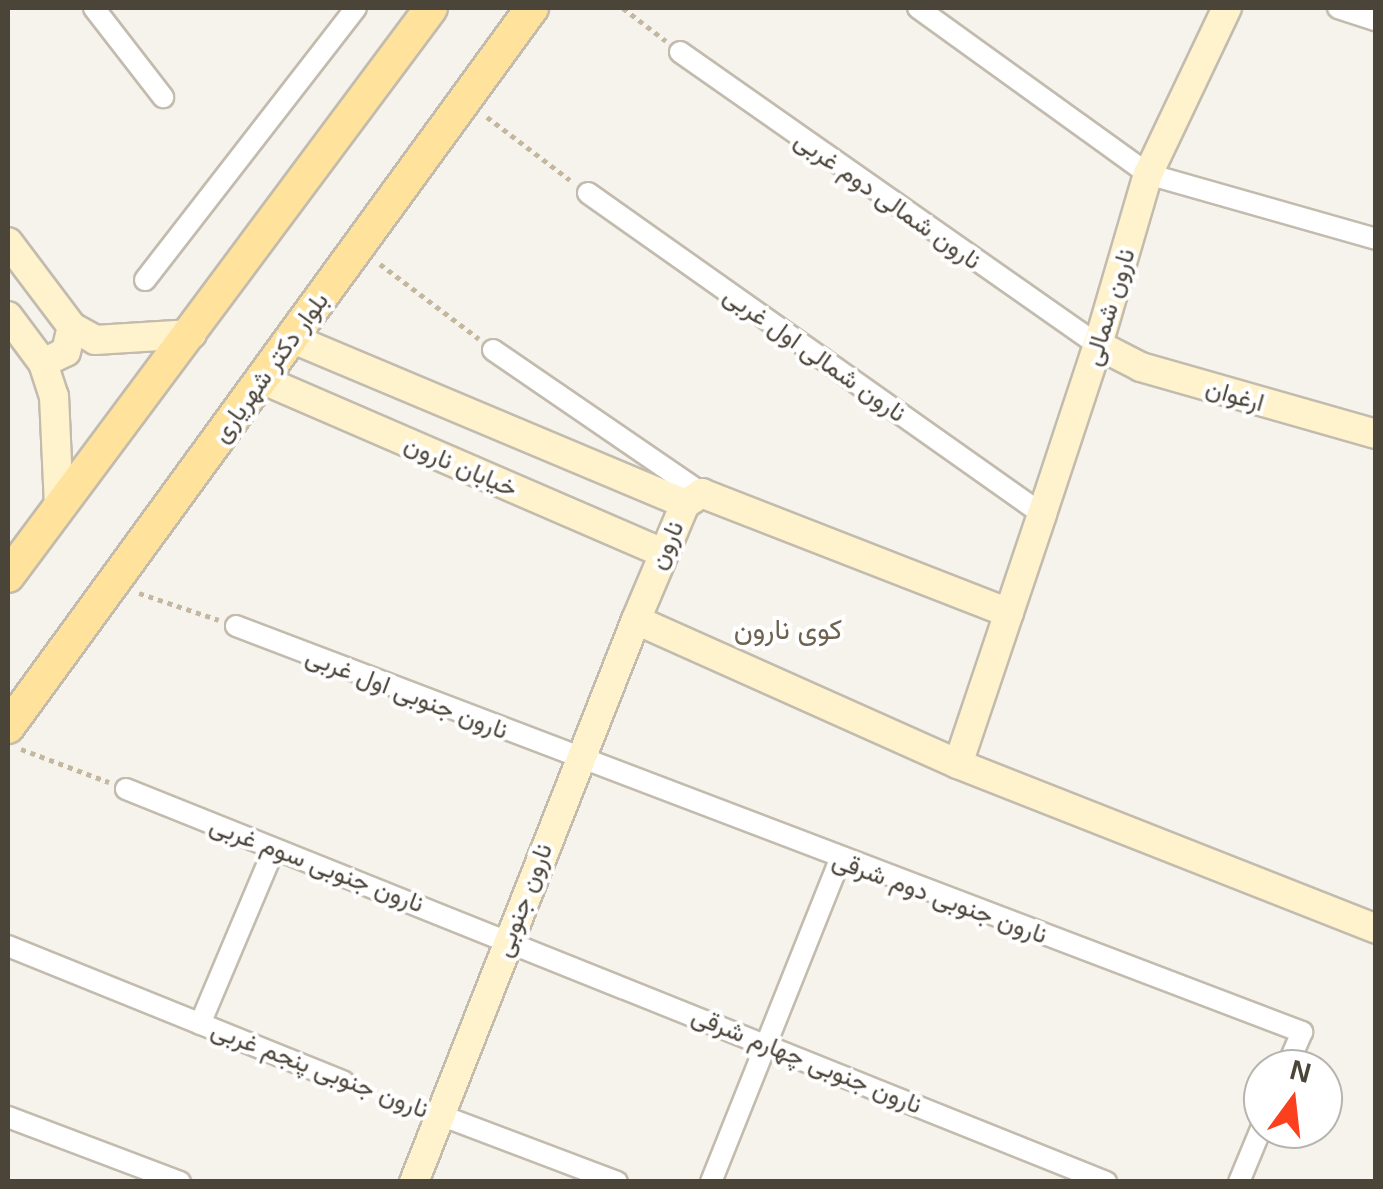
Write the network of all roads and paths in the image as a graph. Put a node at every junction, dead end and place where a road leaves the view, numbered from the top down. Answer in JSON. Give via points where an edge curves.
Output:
{"nodes":[{"id":1,"x":94,"y":8,"type":"edge"},
{"id":2,"x":356,"y":8,"type":"edge"},
{"id":3,"x":431,"y":8,"type":"edge"},
{"id":4,"x":532,"y":8,"type":"edge"},
{"id":5,"x":623,"y":8,"type":"edge"},
{"id":6,"x":918,"y":8,"type":"edge"},
{"id":7,"x":1228,"y":8,"type":"edge"},
{"id":8,"x":1338,"y":8,"type":"edge"},
{"id":9,"x":1376,"y":20,"type":"edge"},
{"id":10,"x":680,"y":52,"type":"joint"},
{"id":11,"x":164,"y":97,"type":"dead end"},
{"id":12,"x":464,"y":100,"type":"junction"},
{"id":13,"x":1148,"y":174,"type":"junction"},
{"id":14,"x":588,"y":194,"type":"joint"},
{"id":15,"x":1376,"y":238,"type":"edge"},
{"id":16,"x":8,"y":242,"type":"edge"},
{"id":17,"x":357,"y":247,"type":"junction"},
{"id":18,"x":145,"y":280,"type":"dead end"},
{"id":19,"x":8,"y":316,"type":"edge"},
{"id":20,"x":72,"y":328,"type":"junction"},
{"id":21,"x":192,"y":334,"type":"junction"},
{"id":22,"x":291,"y":338,"type":"junction"},
{"id":23,"x":1098,"y":345,"type":"junction"},
{"id":24,"x":493,"y":350,"type":"joint"},
{"id":25,"x":43,"y":363,"type":"junction"},
{"id":26,"x":261,"y":380,"type":"junction"},
{"id":27,"x":1376,"y":434,"type":"edge"},
{"id":28,"x":693,"y":499,"type":"junction"},
{"id":29,"x":59,"y":505,"type":"junction"},
{"id":30,"x":1042,"y":514,"type":"junction"},
{"id":31,"x":660,"y":552,"type":"junction"},
{"id":32,"x":8,"y":576,"type":"edge"},
{"id":33,"x":112,"y":584,"type":"junction"},
{"id":34,"x":1008,"y":614,"type":"junction"},
{"id":35,"x":636,"y":620,"type":"junction"},
{"id":36,"x":236,"y":626,"type":"joint"},
{"id":37,"x":8,"y":727,"type":"edge"},
{"id":38,"x":8,"y":744,"type":"edge"},
{"id":39,"x":578,"y":761,"type":"junction"},
{"id":40,"x":958,"y":764,"type":"junction"},
{"id":41,"x":126,"y":789,"type":"joint"},
{"id":42,"x":274,"y":849,"type":"junction"},
{"id":43,"x":840,"y":860,"type":"junction"},
{"id":44,"x":1376,"y":929,"type":"edge"},
{"id":45,"x":508,"y":938,"type":"junction"},
{"id":46,"x":8,"y":946,"type":"edge"},
{"id":47,"x":200,"y":1024,"type":"junction"},
{"id":48,"x":766,"y":1043,"type":"junction"},
{"id":49,"x":1295,"y":1049,"type":"edge"},
{"id":50,"x":344,"y":1082,"type":"joint"},
{"id":51,"x":440,"y":1115,"type":"junction"},
{"id":52,"x":8,"y":1117,"type":"edge"},
{"id":53,"x":1252,"y":1149,"type":"edge"},
{"id":54,"x":180,"y":1182,"type":"edge"},
{"id":55,"x":414,"y":1182,"type":"edge"},
{"id":56,"x":618,"y":1182,"type":"edge"},
{"id":57,"x":711,"y":1182,"type":"edge"},
{"id":58,"x":1106,"y":1182,"type":"edge"},
{"id":59,"x":1238,"y":1182,"type":"edge"}],
"edges":[{"from":1,"to":11,"type":"street"},
{"from":2,"to":18,"type":"street"},
{"from":3,"to":21,"type":"main road"},
{"from":4,"to":12,"type":"main road","name":"بلوار دکتر شهریاری"},
{"from":5,"to":10,"type":"path"},
{"from":6,"to":13,"type":"street"},
{"from":7,"to":13,"type":"street","name":"نارون شمالی"},
{"from":8,"to":9,"type":"street"},
{"from":10,"to":23,"type":"street","name":"نارون شمالی دوم غربی"},
{"from":12,"to":14,"type":"path"},
{"from":12,"to":17,"type":"main road","name":"بلوار دکتر شهریاری"},
{"from":13,"to":15,"type":"street"},
{"from":13,"to":23,"type":"street","name":"نارون شمالی"},
{"from":14,"to":30,"type":"street","name":"نارون شمالی اول غربی"},
{"from":16,"to":20,"type":"street"},
{"from":17,"to":22,"type":"main road","name":"بلوار دکتر شهریاری"},
{"from":17,"to":24,"type":"path"},
{"from":19,"to":25,"type":"street"},
{"from":20,"to":21,"type":"street","via":[[124,342]]},
{"from":20,"to":25,"type":"street","via":[[66,352]]},
{"from":21,"to":29,"type":"main road"},
{"from":22,"to":26,"type":"main road","name":"بلوار دکتر شهریاری"},
{"from":22,"to":28,"type":"street","name":"خیابان نارون"},
{"from":23,"to":27,"type":"street","name":"ارغوان","via":[[1141,368]]},
{"from":23,"to":30,"type":"street","name":"نارون شمالی"},
{"from":24,"to":28,"type":"street"},
{"from":25,"to":29,"type":"street","via":[[54,396]]},
{"from":26,"to":31,"type":"street","name":"خیابان نارون"},
{"from":26,"to":33,"type":"main road","name":"بلوار دکتر شهریاری"},
{"from":28,"to":31,"type":"street","name":"نارون"},
{"from":28,"to":34,"type":"street","name":"نارون"},
{"from":29,"to":32,"type":"main road"},
{"from":30,"to":34,"type":"street","name":"نارون شمالی"},
{"from":31,"to":35,"type":"street","name":"نارون"},
{"from":33,"to":36,"type":"path"},
{"from":33,"to":37,"type":"main road","name":"بلوار دکتر شهریاری"},
{"from":34,"to":40,"type":"street"},
{"from":35,"to":39,"type":"street","name":"نارون جنوبی"},
{"from":35,"to":40,"type":"street"},
{"from":36,"to":39,"type":"street","name":"نارون جنوبی اول غربی"},
{"from":38,"to":41,"type":"path"},
{"from":39,"to":43,"type":"street","name":"نارون جنوبی دوم شرقی"},
{"from":39,"to":45,"type":"street","name":"نارون جنوبی"},
{"from":40,"to":44,"type":"street"},
{"from":41,"to":42,"type":"street","name":"نارون جنوبی سوم غربی"},
{"from":42,"to":45,"type":"street","name":"نارون جنوبی سوم غربی"},
{"from":42,"to":47,"type":"street","name":"نارون جنوبی پنجم غربی"},
{"from":43,"to":48,"type":"street"},
{"from":43,"to":49,"type":"street","name":"نارون جنوبی دوم شرقی","via":[[1302,1032]]},
{"from":45,"to":48,"type":"street","name":"نارون جنوبی چهارم شرقی"},
{"from":45,"to":51,"type":"street","name":"نارون جنوبی"},
{"from":46,"to":47,"type":"street","name":"نارون جنوبی پنجم غربی"},
{"from":47,"to":50,"type":"street","name":"نارون جنوبی پنجم غربی"},
{"from":48,"to":57,"type":"street"},
{"from":48,"to":58,"type":"street","name":"نارون جنوبی چهارم شرقی"},
{"from":50,"to":51,"type":"path","name":"نارون جنوبی پنجم غربی"},
{"from":51,"to":55,"type":"street","name":"نارون جنوبی"},
{"from":51,"to":56,"type":"street"},
{"from":52,"to":54,"type":"street"},
{"from":53,"to":59,"type":"street"}]}
